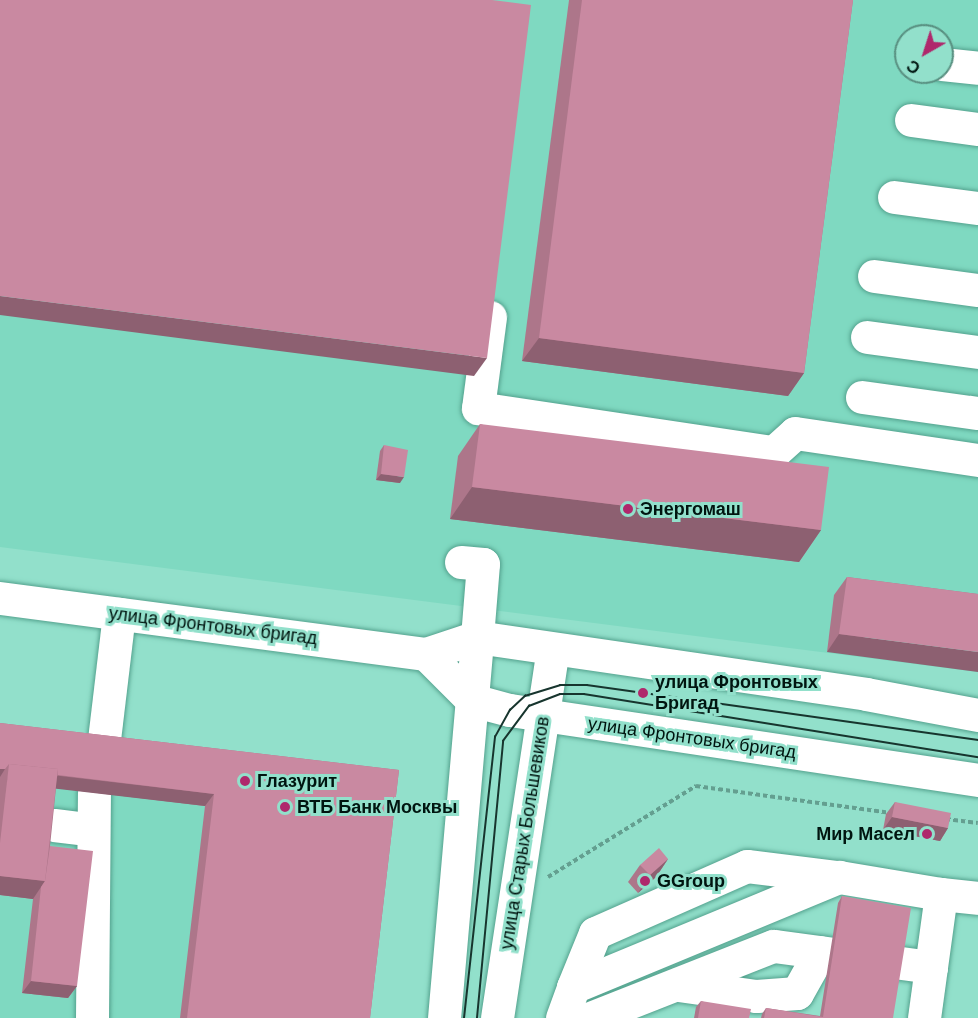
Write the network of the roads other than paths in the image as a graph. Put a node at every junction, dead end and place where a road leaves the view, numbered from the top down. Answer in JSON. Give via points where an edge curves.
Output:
{"nodes":[{"id":1,"x":954,"y":65,"type":"edge"},
{"id":2,"x":978,"y":68,"type":"edge"},
{"id":3,"x":911,"y":120,"type":"dead end"},
{"id":4,"x":978,"y":129,"type":"edge"},
{"id":5,"x":894,"y":197,"type":"dead end"},
{"id":6,"x":978,"y":208,"type":"edge"},
{"id":7,"x":874,"y":276,"type":"dead end"},
{"id":8,"x":978,"y":290,"type":"edge"},
{"id":9,"x":493,"y":291,"type":"edge"},
{"id":10,"x":867,"y":337,"type":"dead end"},
{"id":11,"x":978,"y":352,"type":"edge"},
{"id":12,"x":862,"y":397,"type":"dead end"},
{"id":13,"x":978,"y":413,"type":"edge"},
{"id":14,"x":978,"y":460,"type":"edge"},
{"id":15,"x":461,"y":562,"type":"dead end"},
{"id":16,"x":0,"y":598,"type":"edge"},
{"id":17,"x":119,"y":614,"type":"junction"},
{"id":18,"x":477,"y":637,"type":"junction"},
{"id":19,"x":553,"y":649,"type":"junction"},
{"id":20,"x":426,"y":654,"type":"junction"},
{"id":21,"x":472,"y":700,"type":"junction"},
{"id":22,"x":978,"y":715,"type":"edge"},
{"id":23,"x":544,"y":716,"type":"junction"},
{"id":24,"x":103,"y":748,"type":"edge"},
{"id":25,"x":978,"y":780,"type":"edge"},
{"id":26,"x":94,"y":793,"type":"edge"},
{"id":27,"x":54,"y":825,"type":"edge"},
{"id":28,"x":92,"y":830,"type":"junction"},
{"id":29,"x":839,"y":877,"type":"junction"},
{"id":30,"x":941,"y":894,"type":"junction"},
{"id":31,"x":978,"y":898,"type":"edge"},
{"id":32,"x":756,"y":912,"type":"junction"},
{"id":33,"x":773,"y":946,"type":"junction"},
{"id":34,"x":820,"y":952,"type":"junction"},
{"id":35,"x":931,"y":967,"type":"junction"},
{"id":36,"x":676,"y":984,"type":"junction"},
{"id":37,"x":573,"y":987,"type":"junction"},
{"id":38,"x":754,"y":1007,"type":"edge"},
{"id":39,"x":92,"y":1018,"type":"edge"},
{"id":40,"x":444,"y":1018,"type":"edge"},
{"id":41,"x":497,"y":1018,"type":"edge"},
{"id":42,"x":562,"y":1018,"type":"edge"},
{"id":43,"x":590,"y":1018,"type":"edge"},
{"id":44,"x":924,"y":1018,"type":"edge"}],
"edges":[{"from":1,"to":2,"type":"main road"},
{"from":3,"to":4,"type":"main road"},
{"from":5,"to":6,"type":"main road"},
{"from":7,"to":8,"type":"main road"},
{"from":9,"to":14,"type":"main road","via":[[478,408],[774,452],[795,434]]},
{"from":10,"to":11,"type":"main road"},
{"from":12,"to":13,"type":"main road"},
{"from":15,"to":18,"type":"main road","via":[[483,564]]},
{"from":16,"to":17,"type":"main road","name":"улица Фронтовых бригад"},
{"from":17,"to":20,"type":"main road","name":"улица Фронтовых бригад"},
{"from":17,"to":24,"type":"main road"},
{"from":18,"to":19,"type":"main road","name":"улица Фронтовых бригад"},
{"from":18,"to":20,"type":"main road","name":"улица Фронтовых бригад"},
{"from":18,"to":21,"type":"main road"},
{"from":19,"to":22,"type":"main road","name":"улица Фронтовых бригад","via":[[866,694]]},
{"from":19,"to":23,"type":"main road","name":"улица Старых Большевиков"},
{"from":20,"to":21,"type":"main road"},
{"from":21,"to":23,"type":"main road","name":"улица Фронтовых бригад"},
{"from":21,"to":40,"type":"main road"},
{"from":23,"to":25,"type":"main road","name":"улица Фронтовых бригад"},
{"from":23,"to":41,"type":"main road","name":"улица Старых Большевиков","via":[[530,783]]},
{"from":26,"to":28,"type":"main road"},
{"from":27,"to":28,"type":"main road"},
{"from":28,"to":39,"type":"main road"},
{"from":29,"to":30,"type":"main road"},
{"from":29,"to":32,"type":"main road"},
{"from":29,"to":37,"type":"main road","via":[[747,866],[596,933]]},
{"from":30,"to":31,"type":"main road"},
{"from":30,"to":35,"type":"main road"},
{"from":32,"to":33,"type":"main road"},
{"from":32,"to":37,"type":"main road"},
{"from":33,"to":34,"type":"main road"},
{"from":33,"to":36,"type":"main road"},
{"from":34,"to":35,"type":"main road"},
{"from":34,"to":38,"type":"main road","via":[[797,993]]},
{"from":35,"to":44,"type":"main road"},
{"from":36,"to":38,"type":"main road"},
{"from":36,"to":43,"type":"main road"},
{"from":37,"to":42,"type":"main road"}]}
